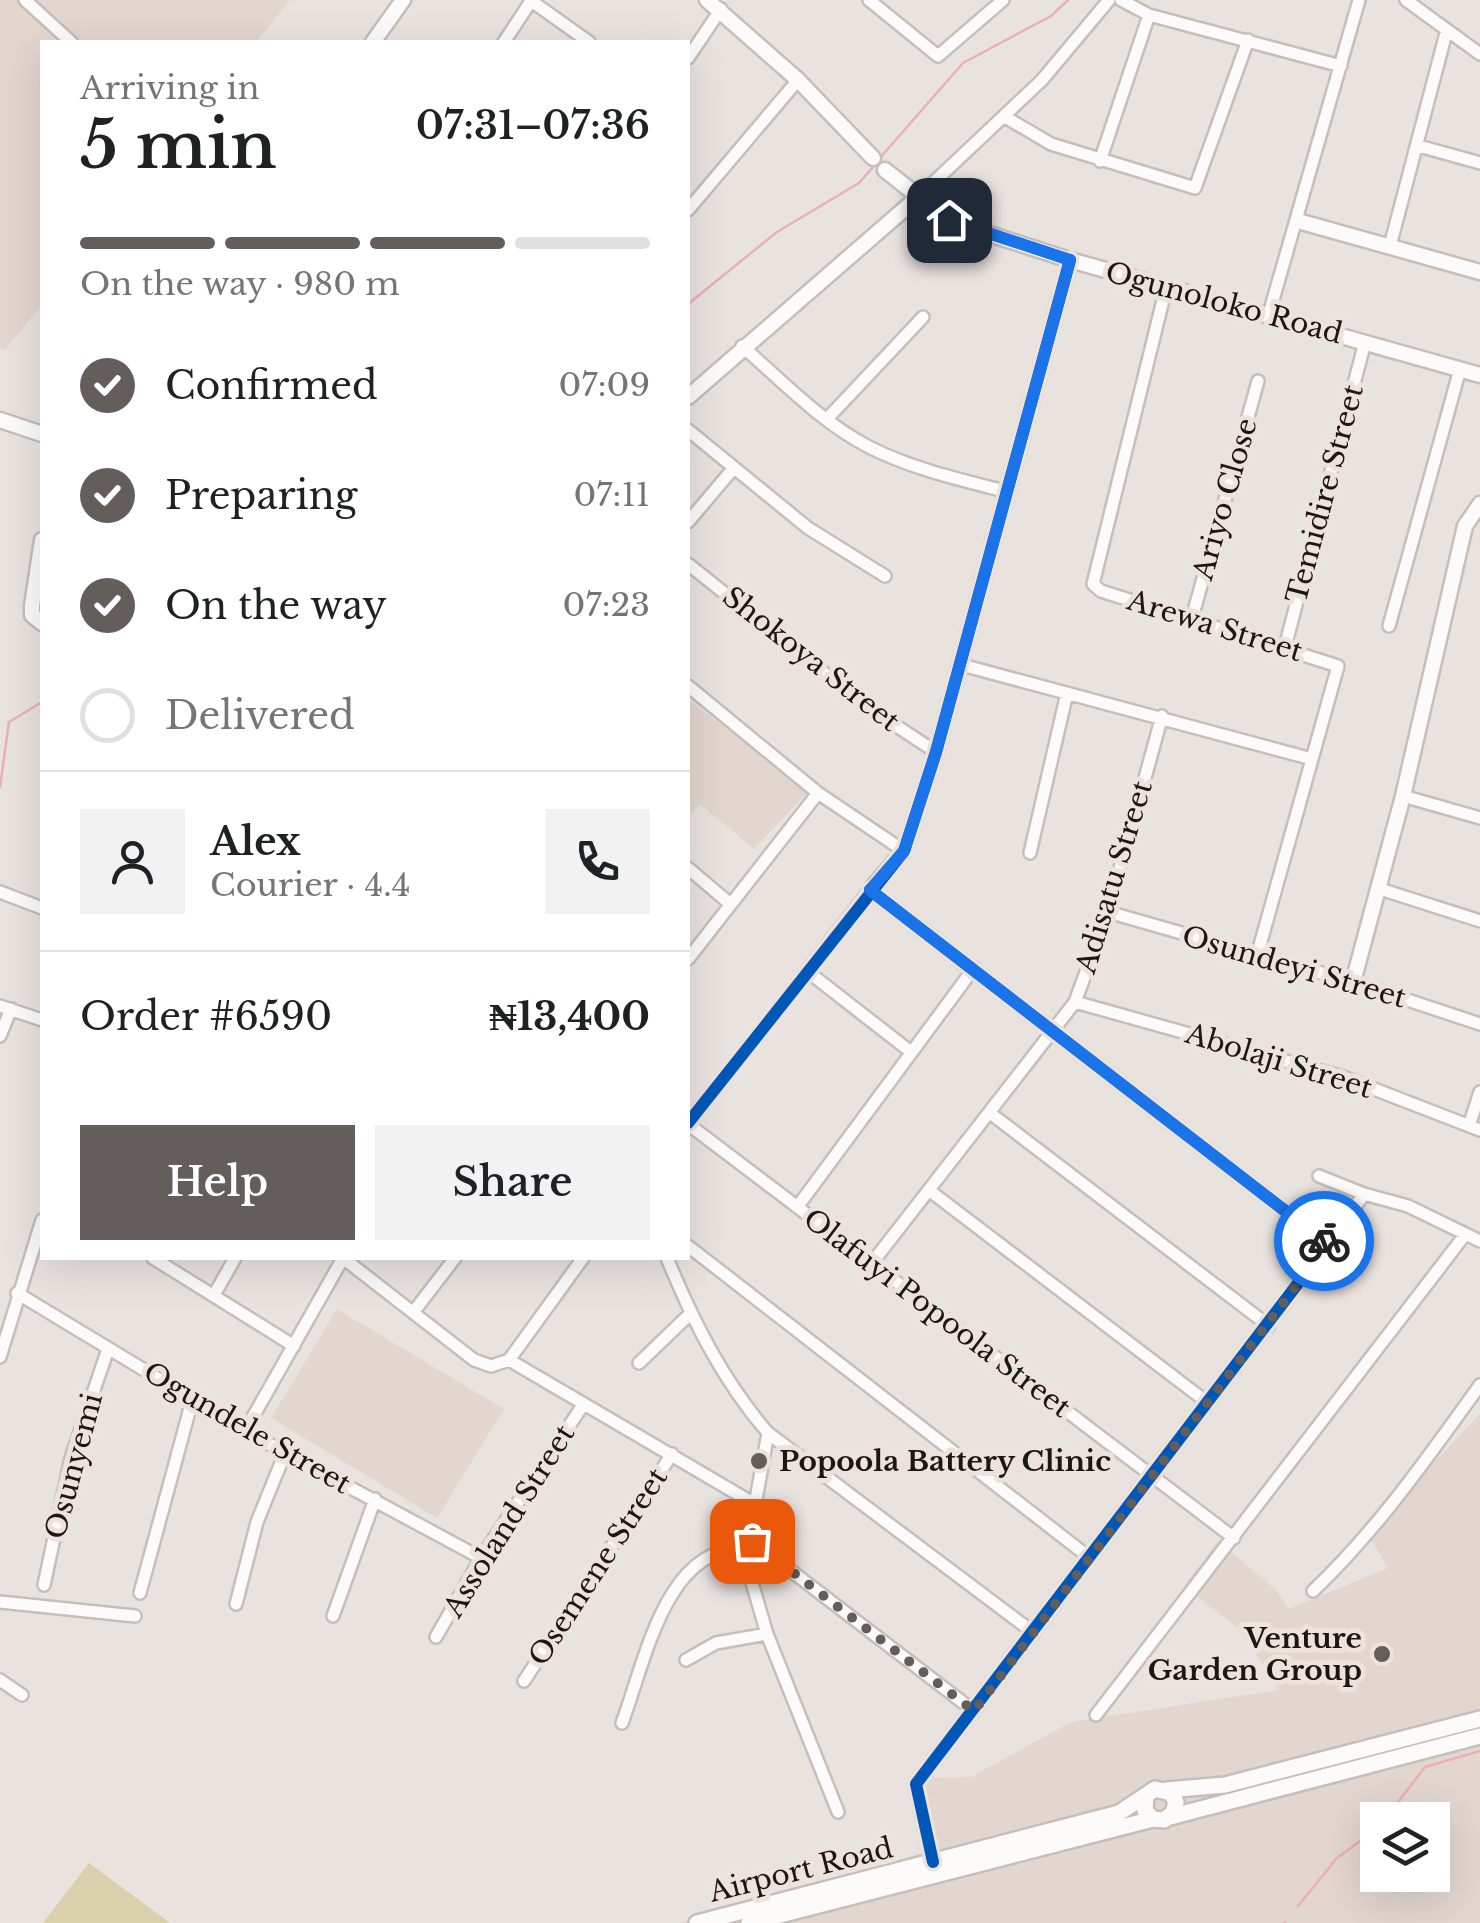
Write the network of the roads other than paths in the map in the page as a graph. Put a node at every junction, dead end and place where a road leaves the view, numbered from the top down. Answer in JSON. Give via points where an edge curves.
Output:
{"nodes":[{"id":1,"x":24,"y":0,"type":"edge"},
{"id":2,"x":403,"y":0,"type":"edge"},
{"id":3,"x":530,"y":0,"type":"edge"},
{"id":4,"x":707,"y":0,"type":"edge"},
{"id":5,"x":869,"y":0,"type":"edge"},
{"id":6,"x":1004,"y":0,"type":"edge"},
{"id":7,"x":1109,"y":0,"type":"edge"},
{"id":8,"x":1122,"y":0,"type":"edge"},
{"id":9,"x":1360,"y":0,"type":"edge"},
{"id":10,"x":1406,"y":0,"type":"edge"},
{"id":11,"x":725,"y":4,"type":"edge"},
{"id":12,"x":1149,"y":15,"type":"junction"},
{"id":13,"x":1446,"y":33,"type":"junction"},
{"id":14,"x":70,"y":40,"type":"edge"},
{"id":15,"x":374,"y":40,"type":"edge"},
{"id":16,"x":505,"y":40,"type":"edge"},
{"id":17,"x":586,"y":40,"type":"edge"},
{"id":18,"x":1248,"y":40,"type":"junction"},
{"id":19,"x":1480,"y":54,"type":"edge"},
{"id":20,"x":690,"y":55,"type":"edge"},
{"id":21,"x":1341,"y":66,"type":"junction"},
{"id":22,"x":798,"y":80,"type":"junction"},
{"id":23,"x":1005,"y":117,"type":"junction"},
{"id":24,"x":1418,"y":146,"type":"junction"},
{"id":25,"x":873,"y":158,"type":"joint"},
{"id":26,"x":1100,"y":161,"type":"junction"},
{"id":27,"x":1480,"y":163,"type":"edge"},
{"id":28,"x":885,"y":170,"type":"joint"},
{"id":29,"x":916,"y":199,"type":"junction"},
{"id":30,"x":690,"y":208,"type":"edge"},
{"id":31,"x":1298,"y":221,"type":"junction"},
{"id":32,"x":1390,"y":246,"type":"junction"},
{"id":33,"x":1070,"y":260,"type":"junction"},
{"id":34,"x":1480,"y":272,"type":"edge"},
{"id":35,"x":1166,"y":288,"type":"junction"},
{"id":36,"x":1269,"y":314,"type":"junction"},
{"id":37,"x":923,"y":317,"type":"dead end"},
{"id":38,"x":1366,"y":342,"type":"junction"},
{"id":39,"x":742,"y":346,"type":"junction"},
{"id":40,"x":1460,"y":369,"type":"junction"},
{"id":41,"x":1480,"y":375,"type":"edge"},
{"id":42,"x":1258,"y":381,"type":"dead end"},
{"id":43,"x":690,"y":395,"type":"edge"},
{"id":44,"x":827,"y":419,"type":"junction"},
{"id":45,"x":0,"y":420,"type":"edge"},
{"id":46,"x":690,"y":432,"type":"edge"},
{"id":47,"x":40,"y":433,"type":"edge"},
{"id":48,"x":732,"y":470,"type":"junction"},
{"id":49,"x":1008,"y":492,"type":"junction"},
{"id":50,"x":1480,"y":504,"type":"edge"},
{"id":51,"x":690,"y":520,"type":"edge"},
{"id":52,"x":40,"y":563,"type":"edge"},
{"id":53,"x":690,"y":566,"type":"edge"},
{"id":54,"x":885,"y":576,"type":"dead end"},
{"id":55,"x":1192,"y":618,"type":"junction"},
{"id":56,"x":40,"y":621,"type":"edge"},
{"id":57,"x":1390,"y":623,"type":"dead end"},
{"id":58,"x":1286,"y":647,"type":"junction"},
{"id":59,"x":958,"y":664,"type":"junction"},
{"id":60,"x":690,"y":688,"type":"edge"},
{"id":61,"x":1066,"y":693,"type":"junction"},
{"id":62,"x":1162,"y":716,"type":"junction"},
{"id":63,"x":936,"y":752,"type":"junction"},
{"id":64,"x":1312,"y":759,"type":"junction"},
{"id":65,"x":818,"y":793,"type":"junction"},
{"id":66,"x":1403,"y":796,"type":"junction"},
{"id":67,"x":1480,"y":818,"type":"edge"},
{"id":68,"x":904,"y":851,"type":"junction"},
{"id":69,"x":1030,"y":854,"type":"dead end"},
{"id":70,"x":690,"y":870,"type":"edge"},
{"id":71,"x":1377,"y":888,"type":"junction"},
{"id":72,"x":870,"y":890,"type":"junction"},
{"id":73,"x":0,"y":892,"type":"edge"},
{"id":74,"x":729,"y":903,"type":"junction"},
{"id":75,"x":40,"y":907,"type":"edge"},
{"id":76,"x":1108,"y":912,"type":"junction"},
{"id":77,"x":1480,"y":921,"type":"edge"},
{"id":78,"x":1257,"y":956,"type":"junction"},
{"id":79,"x":690,"y":957,"type":"edge"},
{"id":80,"x":974,"y":968,"type":"junction"},
{"id":81,"x":806,"y":972,"type":"junction"},
{"id":82,"x":1353,"y":982,"type":"junction"},
{"id":83,"x":1075,"y":1002,"type":"junction"},
{"id":84,"x":6,"y":1008,"type":"edge"},
{"id":85,"x":40,"y":1019,"type":"edge"},
{"id":86,"x":1480,"y":1024,"type":"edge"},
{"id":87,"x":1053,"y":1032,"type":"junction"},
{"id":88,"x":0,"y":1036,"type":"edge"},
{"id":89,"x":911,"y":1052,"type":"junction"},
{"id":90,"x":1480,"y":1092,"type":"edge"},
{"id":91,"x":990,"y":1113,"type":"junction"},
{"id":92,"x":690,"y":1121,"type":"edge"},
{"id":93,"x":690,"y":1125,"type":"edge"},
{"id":94,"x":1475,"y":1128,"type":"edge"},
{"id":95,"x":1319,"y":1176,"type":"dead end"},
{"id":96,"x":930,"y":1191,"type":"junction"},
{"id":97,"x":1364,"y":1194,"type":"junction"},
{"id":98,"x":798,"y":1206,"type":"junction"},
{"id":99,"x":40,"y":1226,"type":"edge"},
{"id":100,"x":1464,"y":1236,"type":"junction"},
{"id":101,"x":1480,"y":1241,"type":"edge"},
{"id":102,"x":1328,"y":1244,"type":"junction"},
{"id":103,"x":690,"y":1248,"type":"edge"},
{"id":104,"x":156,"y":1260,"type":"edge"},
{"id":105,"x":234,"y":1260,"type":"edge"},
{"id":106,"x":342,"y":1260,"type":"edge"},
{"id":107,"x":346,"y":1260,"type":"edge"},
{"id":108,"x":453,"y":1260,"type":"edge"},
{"id":109,"x":582,"y":1260,"type":"edge"},
{"id":110,"x":667,"y":1260,"type":"edge"},
{"id":111,"x":872,"y":1263,"type":"junction"},
{"id":112,"x":17,"y":1293,"type":"junction"},
{"id":113,"x":214,"y":1295,"type":"junction"},
{"id":114,"x":415,"y":1310,"type":"junction"},
{"id":115,"x":690,"y":1314,"type":"junction"},
{"id":116,"x":1269,"y":1326,"type":"junction"},
{"id":117,"x":294,"y":1346,"type":"junction"},
{"id":118,"x":108,"y":1349,"type":"junction"},
{"id":119,"x":0,"y":1357,"type":"edge"},
{"id":120,"x":509,"y":1360,"type":"junction"},
{"id":121,"x":640,"y":1363,"type":"dead end"},
{"id":122,"x":1480,"y":1385,"type":"edge"},
{"id":123,"x":193,"y":1397,"type":"junction"},
{"id":124,"x":1208,"y":1403,"type":"junction"},
{"id":125,"x":583,"y":1406,"type":"junction"},
{"id":126,"x":245,"y":1432,"type":"junction"},
{"id":127,"x":768,"y":1433,"type":"junction"},
{"id":128,"x":285,"y":1453,"type":"junction"},
{"id":129,"x":672,"y":1454,"type":"junction"},
{"id":130,"x":1152,"y":1477,"type":"junction"},
{"id":131,"x":375,"y":1500,"type":"junction"},
{"id":132,"x":758,"y":1506,"type":"junction"},
{"id":133,"x":1234,"y":1538,"type":"junction"},
{"id":134,"x":749,"y":1545,"type":"junction"},
{"id":135,"x":481,"y":1558,"type":"junction"},
{"id":136,"x":1090,"y":1558,"type":"junction"},
{"id":137,"x":44,"y":1585,"type":"dead end"},
{"id":138,"x":1313,"y":1591,"type":"dead end"},
{"id":139,"x":140,"y":1594,"type":"dead end"},
{"id":140,"x":0,"y":1602,"type":"edge"},
{"id":141,"x":236,"y":1604,"type":"dead end"},
{"id":142,"x":135,"y":1616,"type":"dead end"},
{"id":143,"x":333,"y":1616,"type":"dead end"},
{"id":144,"x":1034,"y":1633,"type":"junction"},
{"id":145,"x":767,"y":1634,"type":"junction"},
{"id":146,"x":436,"y":1638,"type":"dead end"},
{"id":147,"x":686,"y":1660,"type":"dead end"},
{"id":148,"x":0,"y":1680,"type":"edge"},
{"id":149,"x":524,"y":1681,"type":"dead end"},
{"id":150,"x":22,"y":1695,"type":"dead end"},
{"id":151,"x":974,"y":1711,"type":"junction"},
{"id":152,"x":1096,"y":1714,"type":"dead end"},
{"id":153,"x":1480,"y":1719,"type":"edge"},
{"id":154,"x":622,"y":1723,"type":"dead end"},
{"id":155,"x":1480,"y":1736,"type":"edge"},
{"id":156,"x":1166,"y":1790,"type":"junction"},
{"id":157,"x":1146,"y":1796,"type":"junction"},
{"id":158,"x":838,"y":1812,"type":"dead end"},
{"id":159,"x":1161,"y":1818,"type":"junction"},
{"id":160,"x":933,"y":1862,"type":"junction"},
{"id":161,"x":697,"y":1923,"type":"edge"},
{"id":162,"x":749,"y":1923,"type":"edge"}],
"edges":[{"from":1,"to":14,"type":"street"},
{"from":2,"to":15,"type":"street"},
{"from":3,"to":16,"type":"street"},
{"from":3,"to":17,"type":"street"},
{"from":4,"to":11,"type":"street"},
{"from":5,"to":6,"type":"street","via":[[938,56]]},
{"from":7,"to":23,"type":"street"},
{"from":8,"to":12,"type":"street"},
{"from":9,"to":21,"type":"street"},
{"from":10,"to":13,"type":"street"},
{"from":11,"to":20,"type":"street"},
{"from":11,"to":22,"type":"street"},
{"from":12,"to":18,"type":"street"},
{"from":12,"to":26,"type":"street"},
{"from":13,"to":19,"type":"street"},
{"from":13,"to":24,"type":"street"},
{"from":18,"to":21,"type":"street"},
{"from":18,"to":26,"type":"street","via":[[1195,188]]},
{"from":21,"to":31,"type":"street"},
{"from":22,"to":25,"type":"street"},
{"from":22,"to":30,"type":"street"},
{"from":23,"to":26,"type":"street","via":[[1051,144]]},
{"from":23,"to":29,"type":"street"},
{"from":24,"to":27,"type":"street"},
{"from":24,"to":32,"type":"street"},
{"from":25,"to":28,"type":"street"},
{"from":28,"to":29,"type":"street","name":"Ogunoloko Road"},
{"from":29,"to":33,"type":"street","name":"Ogunoloko Road","via":[[949,220]]},
{"from":29,"to":39,"type":"street"},
{"from":31,"to":32,"type":"street"},
{"from":31,"to":36,"type":"street"},
{"from":32,"to":34,"type":"street"},
{"from":33,"to":35,"type":"street","name":"Ogunoloko Road"},
{"from":33,"to":49,"type":"street"},
{"from":35,"to":36,"type":"street","name":"Ogunoloko Road"},
{"from":35,"to":55,"type":"street","name":"Arewa Street","via":[[1093,584]]},
{"from":36,"to":38,"type":"street","name":"Ogunoloko Road"},
{"from":37,"to":44,"type":"street"},
{"from":38,"to":40,"type":"street","name":"Ogunoloko Road"},
{"from":38,"to":58,"type":"street","name":"Temidire Street"},
{"from":39,"to":43,"type":"street"},
{"from":39,"to":44,"type":"street"},
{"from":40,"to":41,"type":"street","name":"Ogunoloko Road"},
{"from":40,"to":57,"type":"street"},
{"from":42,"to":55,"type":"street","name":"Ariyo Close"},
{"from":44,"to":49,"type":"street","via":[[869,447]]},
{"from":45,"to":47,"type":"street"},
{"from":46,"to":48,"type":"street"},
{"from":48,"to":51,"type":"street"},
{"from":48,"to":54,"type":"street"},
{"from":49,"to":59,"type":"street"},
{"from":50,"to":66,"type":"street","via":[[1465,526]]},
{"from":52,"to":56,"type":"street","via":[[32,614]]},
{"from":53,"to":63,"type":"street","name":"Shokoya Street","via":[[863,704]]},
{"from":55,"to":58,"type":"street","name":"Arewa Street"},
{"from":58,"to":64,"type":"street","name":"Arewa Street","via":[[1338,666]]},
{"from":59,"to":61,"type":"street"},
{"from":59,"to":63,"type":"street"},
{"from":60,"to":65,"type":"street"},
{"from":61,"to":62,"type":"street"},
{"from":61,"to":69,"type":"street"},
{"from":62,"to":64,"type":"street"},
{"from":62,"to":76,"type":"street","name":"Adisatu Street"},
{"from":63,"to":68,"type":"street"},
{"from":64,"to":78,"type":"street"},
{"from":65,"to":68,"type":"street"},
{"from":65,"to":74,"type":"street"},
{"from":66,"to":67,"type":"street"},
{"from":66,"to":71,"type":"street"},
{"from":68,"to":72,"type":"street"},
{"from":70,"to":74,"type":"street"},
{"from":71,"to":77,"type":"street"},
{"from":71,"to":82,"type":"street"},
{"from":72,"to":80,"type":"street"},
{"from":72,"to":81,"type":"street"},
{"from":73,"to":75,"type":"street"},
{"from":74,"to":79,"type":"street"},
{"from":76,"to":78,"type":"street","name":"Osundeyi Street"},
{"from":76,"to":83,"type":"street","name":"Adisatu Street"},
{"from":78,"to":82,"type":"street","name":"Osundeyi Street"},
{"from":80,"to":87,"type":"street"},
{"from":80,"to":89,"type":"street"},
{"from":81,"to":89,"type":"street"},
{"from":81,"to":92,"type":"street"},
{"from":82,"to":86,"type":"street","name":"Osundeyi Street"},
{"from":83,"to":87,"type":"street","name":"Adisatu Street"},
{"from":83,"to":94,"type":"street","name":"Abolaji Street","via":[[1343,1077]]},
{"from":84,"to":85,"type":"street"},
{"from":84,"to":88,"type":"street"},
{"from":87,"to":91,"type":"street","name":"Adisatu Street"},
{"from":87,"to":102,"type":"street"},
{"from":89,"to":98,"type":"street"},
{"from":90,"to":94,"type":"street"},
{"from":91,"to":96,"type":"street","name":"Adisatu Street"},
{"from":91,"to":116,"type":"street"},
{"from":93,"to":98,"type":"street","name":"Olafuyi Popoola Street"},
{"from":95,"to":97,"type":"street"},
{"from":96,"to":111,"type":"street","name":"Adisatu Street"},
{"from":96,"to":124,"type":"street"},
{"from":97,"to":100,"type":"street","via":[[1408,1206]]},
{"from":97,"to":102,"type":"street"},
{"from":98,"to":111,"type":"street","name":"Olafuyi Popoola Street"},
{"from":99,"to":112,"type":"street"},
{"from":100,"to":101,"type":"street"},
{"from":100,"to":133,"type":"street"},
{"from":102,"to":116,"type":"street"},
{"from":103,"to":136,"type":"street"},
{"from":104,"to":113,"type":"street"},
{"from":105,"to":113,"type":"street"},
{"from":106,"to":117,"type":"street"},
{"from":107,"to":114,"type":"street"},
{"from":108,"to":114,"type":"street"},
{"from":109,"to":120,"type":"street"},
{"from":110,"to":115,"type":"street"},
{"from":111,"to":130,"type":"street","name":"Olafuyi Popoola Street"},
{"from":112,"to":118,"type":"street","name":"Ogundele Street"},
{"from":112,"to":119,"type":"street"},
{"from":113,"to":117,"type":"street"},
{"from":114,"to":120,"type":"street","via":[[474,1360],[491,1366]]},
{"from":115,"to":121,"type":"street"},
{"from":115,"to":127,"type":"street","via":[[741,1402]]},
{"from":116,"to":124,"type":"street"},
{"from":117,"to":126,"type":"street"},
{"from":118,"to":123,"type":"street","name":"Ogundele Street"},
{"from":118,"to":137,"type":"street","name":"Osunyemi","via":[[71,1458]]},
{"from":120,"to":125,"type":"street"},
{"from":122,"to":138,"type":"street","via":[[1402,1492]]},
{"from":123,"to":126,"type":"street","name":"Ogundele Street"},
{"from":123,"to":139,"type":"street"},
{"from":124,"to":130,"type":"street"},
{"from":125,"to":129,"type":"street"},
{"from":125,"to":135,"type":"street","name":"Assoland Street"},
{"from":126,"to":128,"type":"street","name":"Ogundele Street"},
{"from":127,"to":132,"type":"street"},
{"from":127,"to":144,"type":"street"},
{"from":128,"to":131,"type":"street","name":"Ogundele Street"},
{"from":128,"to":141,"type":"street","via":[[257,1522]]},
{"from":129,"to":132,"type":"street"},
{"from":129,"to":149,"type":"street","name":"Osemene Street"},
{"from":130,"to":133,"type":"street","name":"Olafuyi Popoola Street"},
{"from":130,"to":136,"type":"street"},
{"from":131,"to":135,"type":"street","name":"Ogundele Street"},
{"from":131,"to":143,"type":"street"},
{"from":132,"to":134,"type":"street"},
{"from":133,"to":152,"type":"street"},
{"from":134,"to":145,"type":"street"},
{"from":134,"to":151,"type":"street"},
{"from":134,"to":154,"type":"street","via":[[704,1555],[674,1585]]},
{"from":135,"to":146,"type":"street","name":"Assoland Street"},
{"from":136,"to":144,"type":"street"},
{"from":140,"to":142,"type":"street"},
{"from":144,"to":151,"type":"street"},
{"from":145,"to":147,"type":"street","via":[[716,1643]]},
{"from":145,"to":158,"type":"street"},
{"from":148,"to":150,"type":"street"},
{"from":151,"to":160,"type":"street","via":[[916,1784]]},
{"from":153,"to":156,"type":"main road","via":[[1225,1785]]},
{"from":155,"to":159,"type":"main road","name":"Airport Road"},
{"from":156,"to":157,"type":"main road"},
{"from":156,"to":159,"type":"main road","via":[[1176,1802]]},
{"from":157,"to":159,"type":"main road","via":[[1145,1811]]},
{"from":157,"to":160,"type":"main road","name":"Airport Road","via":[[1119,1813]]},
{"from":159,"to":162,"type":"main road","name":"Airport Road"},
{"from":160,"to":161,"type":"main road","name":"Airport Road"}]}
